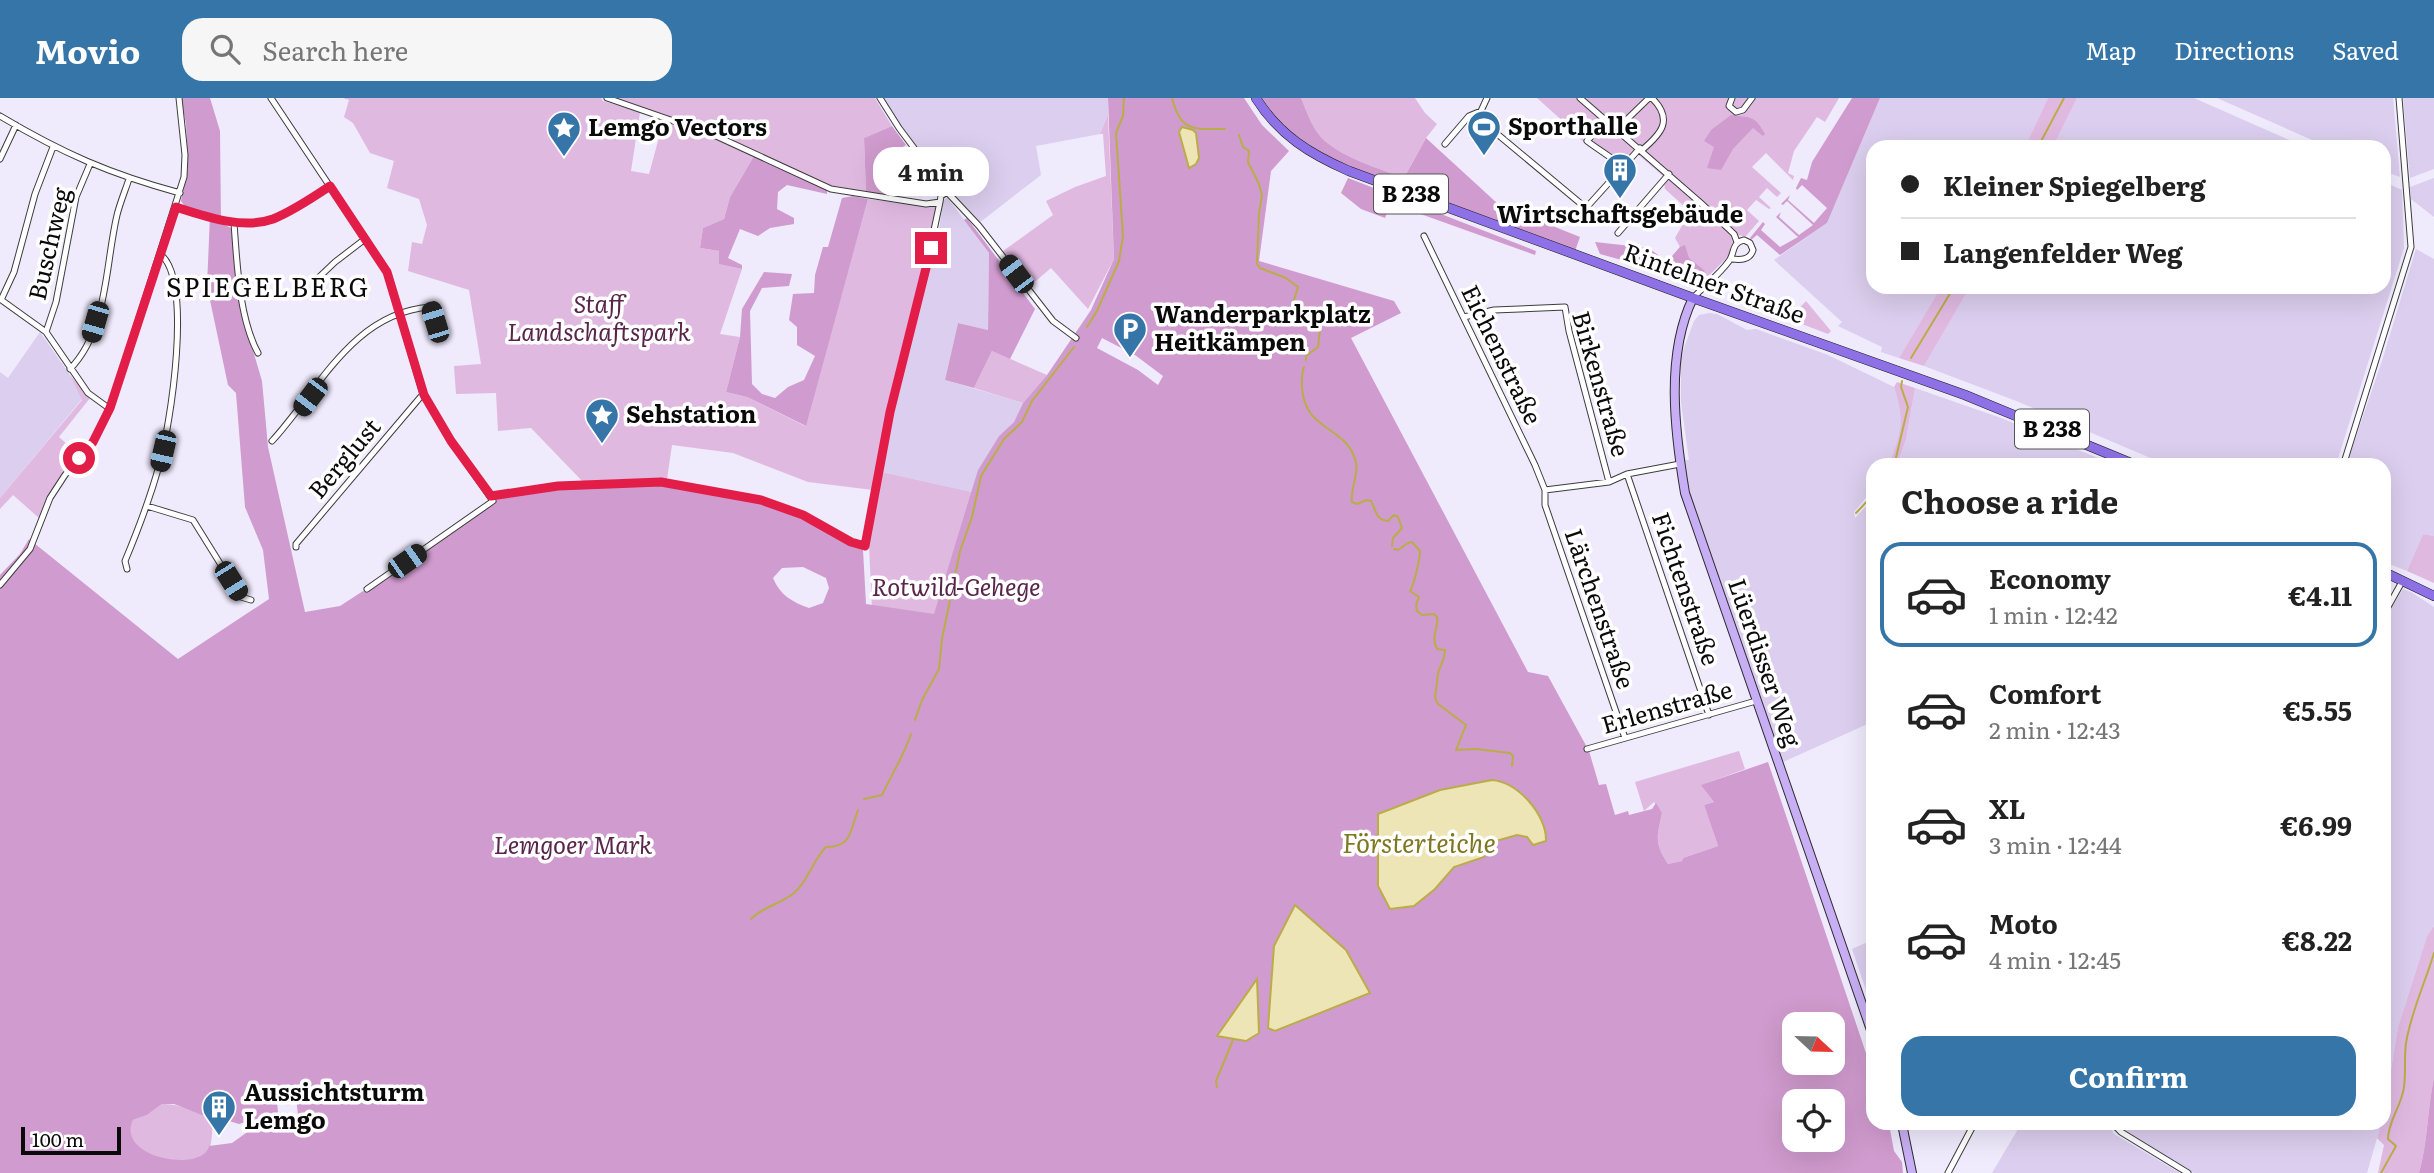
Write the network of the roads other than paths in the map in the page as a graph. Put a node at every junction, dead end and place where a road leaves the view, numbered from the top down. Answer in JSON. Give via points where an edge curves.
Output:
{"nodes":[{"id":1,"x":179,"y":98,"type":"edge"},
{"id":2,"x":271,"y":98,"type":"edge"},
{"id":3,"x":607,"y":98,"type":"edge"},
{"id":4,"x":880,"y":98,"type":"edge"},
{"id":5,"x":1256,"y":98,"type":"edge"},
{"id":6,"x":1487,"y":98,"type":"edge"},
{"id":7,"x":1580,"y":98,"type":"edge"},
{"id":8,"x":1650,"y":98,"type":"edge"},
{"id":9,"x":1731,"y":98,"type":"edge"},
{"id":10,"x":1752,"y":98,"type":"edge"},
{"id":11,"x":2399,"y":98,"type":"edge"},
{"id":12,"x":1481,"y":111,"type":"junction"},
{"id":13,"x":0,"y":116,"type":"edge"},
{"id":14,"x":1606,"y":120,"type":"junction"},
{"id":15,"x":16,"y":125,"type":"junction"},
{"id":16,"x":1617,"y":128,"type":"junction"},
{"id":17,"x":1445,"y":144,"type":"dead end"},
{"id":18,"x":52,"y":147,"type":"junction"},
{"id":19,"x":1641,"y":149,"type":"junction"},
{"id":20,"x":0,"y":159,"type":"edge"},
{"id":21,"x":90,"y":164,"type":"junction"},
{"id":22,"x":1623,"y":167,"type":"junction"},
{"id":23,"x":1669,"y":174,"type":"junction"},
{"id":24,"x":129,"y":179,"type":"junction"},
{"id":25,"x":330,"y":186,"type":"junction"},
{"id":26,"x":947,"y":192,"type":"junction"},
{"id":27,"x":180,"y":193,"type":"junction"},
{"id":28,"x":940,"y":202,"type":"junction"},
{"id":29,"x":176,"y":207,"type":"junction"},
{"id":30,"x":234,"y":223,"type":"junction"},
{"id":31,"x":1618,"y":233,"type":"dead end"},
{"id":32,"x":1424,"y":236,"type":"dead end"},
{"id":33,"x":365,"y":239,"type":"junction"},
{"id":34,"x":1737,"y":242,"type":"junction"},
{"id":35,"x":160,"y":254,"type":"junction"},
{"id":36,"x":1732,"y":259,"type":"junction"},
{"id":37,"x":319,"y":290,"type":"dead end"},
{"id":38,"x":1693,"y":298,"type":"junction"},
{"id":39,"x":0,"y":300,"type":"edge"},
{"id":40,"x":398,"y":313,"type":"junction"},
{"id":41,"x":1464,"y":317,"type":"junction"},
{"id":42,"x":46,"y":332,"type":"junction"},
{"id":43,"x":440,"y":338,"type":"dead end"},
{"id":44,"x":1076,"y":338,"type":"dead end"},
{"id":45,"x":258,"y":353,"type":"dead end"},
{"id":46,"x":70,"y":369,"type":"junction"},
{"id":47,"x":423,"y":394,"type":"junction"},
{"id":48,"x":110,"y":408,"type":"junction"},
{"id":49,"x":272,"y":441,"type":"dead end"},
{"id":50,"x":2119,"y":458,"type":"edge"},
{"id":51,"x":2345,"y":458,"type":"edge"},
{"id":52,"x":1680,"y":464,"type":"junction"},
{"id":53,"x":1627,"y":474,"type":"junction"},
{"id":54,"x":1609,"y":482,"type":"junction"},
{"id":55,"x":1545,"y":490,"type":"junction"},
{"id":56,"x":492,"y":499,"type":"junction"},
{"id":57,"x":146,"y":506,"type":"junction"},
{"id":58,"x":296,"y":547,"type":"dead end"},
{"id":59,"x":127,"y":569,"type":"dead end"},
{"id":60,"x":2391,"y":575,"type":"edge"},
{"id":61,"x":2403,"y":580,"type":"junction"},
{"id":62,"x":0,"y":585,"type":"edge"},
{"id":63,"x":367,"y":589,"type":"dead end"},
{"id":64,"x":2434,"y":596,"type":"edge"},
{"id":65,"x":251,"y":600,"type":"dead end"},
{"id":66,"x":2391,"y":601,"type":"edge"},
{"id":67,"x":1756,"y":701,"type":"junction"},
{"id":68,"x":1709,"y":715,"type":"junction"},
{"id":69,"x":1625,"y":738,"type":"junction"},
{"id":70,"x":1587,"y":749,"type":"dead end"},
{"id":71,"x":1866,"y":1016,"type":"edge"},
{"id":72,"x":1903,"y":1130,"type":"edge"},
{"id":73,"x":1971,"y":1130,"type":"edge"},
{"id":74,"x":2119,"y":1130,"type":"edge"},
{"id":75,"x":1912,"y":1173,"type":"edge"},
{"id":76,"x":1948,"y":1173,"type":"edge"},
{"id":77,"x":2188,"y":1173,"type":"edge"}],
"edges":[{"from":1,"to":27,"type":"street","via":[[185,155]]},
{"from":2,"to":25,"type":"street"},
{"from":3,"to":28,"type":"street","via":[[714,135],[831,189],[926,204]]},
{"from":4,"to":26,"type":"street"},
{"from":5,"to":38,"type":"main road","name":"Rintelner Straße","number":"B 238","via":[[1285,134],[1331,163]]},
{"from":6,"to":12,"type":"street"},
{"from":7,"to":14,"type":"street"},
{"from":8,"to":16,"type":"street"},
{"from":8,"to":19,"type":"street","via":[[1661,108],[1664,121],[1658,136]]},
{"from":9,"to":10,"type":"street","via":[[1729,106],[1736,112]]},
{"from":11,"to":51,"type":"street","via":[[2411,247]]},
{"from":12,"to":17,"type":"street","via":[[1469,116]]},
{"from":12,"to":22,"type":"street","via":[[1484,123],[1586,208]]},
{"from":13,"to":15,"type":"street"},
{"from":14,"to":16,"type":"street"},
{"from":14,"to":22,"type":"street","via":[[1587,141]]},
{"from":15,"to":18,"type":"street"},
{"from":15,"to":20,"type":"street"},
{"from":16,"to":19,"type":"street"},
{"from":18,"to":21,"type":"street"},
{"from":18,"to":39,"type":"street","via":[[17,263]]},
{"from":19,"to":22,"type":"street"},
{"from":19,"to":23,"type":"street"},
{"from":21,"to":24,"type":"street"},
{"from":21,"to":42,"type":"street","name":"Buschweg","via":[[76,197]]},
{"from":23,"to":31,"type":"street"},
{"from":23,"to":34,"type":"street","via":[[1734,234]]},
{"from":24,"to":27,"type":"street"},
{"from":24,"to":46,"type":"street","via":[[90,340]]},
{"from":25,"to":30,"type":"street","via":[[270,220]]},
{"from":25,"to":33,"type":"street"},
{"from":26,"to":28,"type":"street"},
{"from":26,"to":44,"type":"street","via":[[1045,312]]},
{"from":27,"to":29,"type":"street"},
{"from":28,"to":56,"type":"street","via":[[890,412],[865,546],[761,500],[661,482],[558,486]]},
{"from":29,"to":30,"type":"street"},
{"from":29,"to":35,"type":"street"},
{"from":30,"to":45,"type":"street","via":[[243,310]]},
{"from":32,"to":41,"type":"street","name":"Eichenstraße"},
{"from":33,"to":37,"type":"street","via":[[315,281]]},
{"from":33,"to":40,"type":"street","via":[[387,272]]},
{"from":34,"to":36,"type":"street"},
{"from":34,"to":36,"type":"street","via":[[1744,240],[1753,250],[1749,257]]},
{"from":35,"to":48,"type":"street"},
{"from":35,"to":57,"type":"street","via":[[169,261],[178,320],[163,451]]},
{"from":36,"to":38,"type":"street"},
{"from":38,"to":50,"type":"main road","name":"Rintelner Straße","number":"B 238","via":[[1965,394]]},
{"from":38,"to":52,"type":"main road","name":"Lüerdisser Weg","via":[[1685,315],[1675,378]]},
{"from":39,"to":42,"type":"street"},
{"from":40,"to":43,"type":"street","via":[[430,307]]},
{"from":40,"to":47,"type":"street"},
{"from":40,"to":49,"type":"street","via":[[365,331],[342,354]]},
{"from":41,"to":54,"type":"street","name":"Birkenstraße","via":[[1494,310],[1565,307]]},
{"from":41,"to":55,"type":"street","name":"Eichenstraße"},
{"from":42,"to":46,"type":"street"},
{"from":46,"to":48,"type":"street","via":[[88,393]]},
{"from":47,"to":56,"type":"street"},
{"from":47,"to":58,"type":"street","name":"Berglust"},
{"from":48,"to":62,"type":"street","via":[[93,442],[50,498],[30,549]]},
{"from":52,"to":53,"type":"street"},
{"from":52,"to":67,"type":"main road","name":"Lüerdisser Weg","via":[[1685,494]]},
{"from":53,"to":54,"type":"street"},
{"from":53,"to":68,"type":"street","name":"Fichtenstraße"},
{"from":54,"to":55,"type":"street"},
{"from":55,"to":69,"type":"street","name":"Lärchenstraße","via":[[1545,505]]},
{"from":56,"to":63,"type":"street"},
{"from":57,"to":59,"type":"street","via":[[125,561]]},
{"from":57,"to":65,"type":"street","via":[[193,520],[241,597]]},
{"from":60,"to":61,"type":"main road"},
{"from":61,"to":64,"type":"main road"},
{"from":61,"to":66,"type":"street"},
{"from":67,"to":68,"type":"street","name":"Erlenstraße"},
{"from":67,"to":71,"type":"main road","name":"Lüerdisser Weg"},
{"from":68,"to":69,"type":"street","name":"Erlenstraße"},
{"from":69,"to":70,"type":"street","name":"Erlenstraße"},
{"from":72,"to":75,"type":"main road"},
{"from":73,"to":76,"type":"street"},
{"from":74,"to":77,"type":"street"}]}
